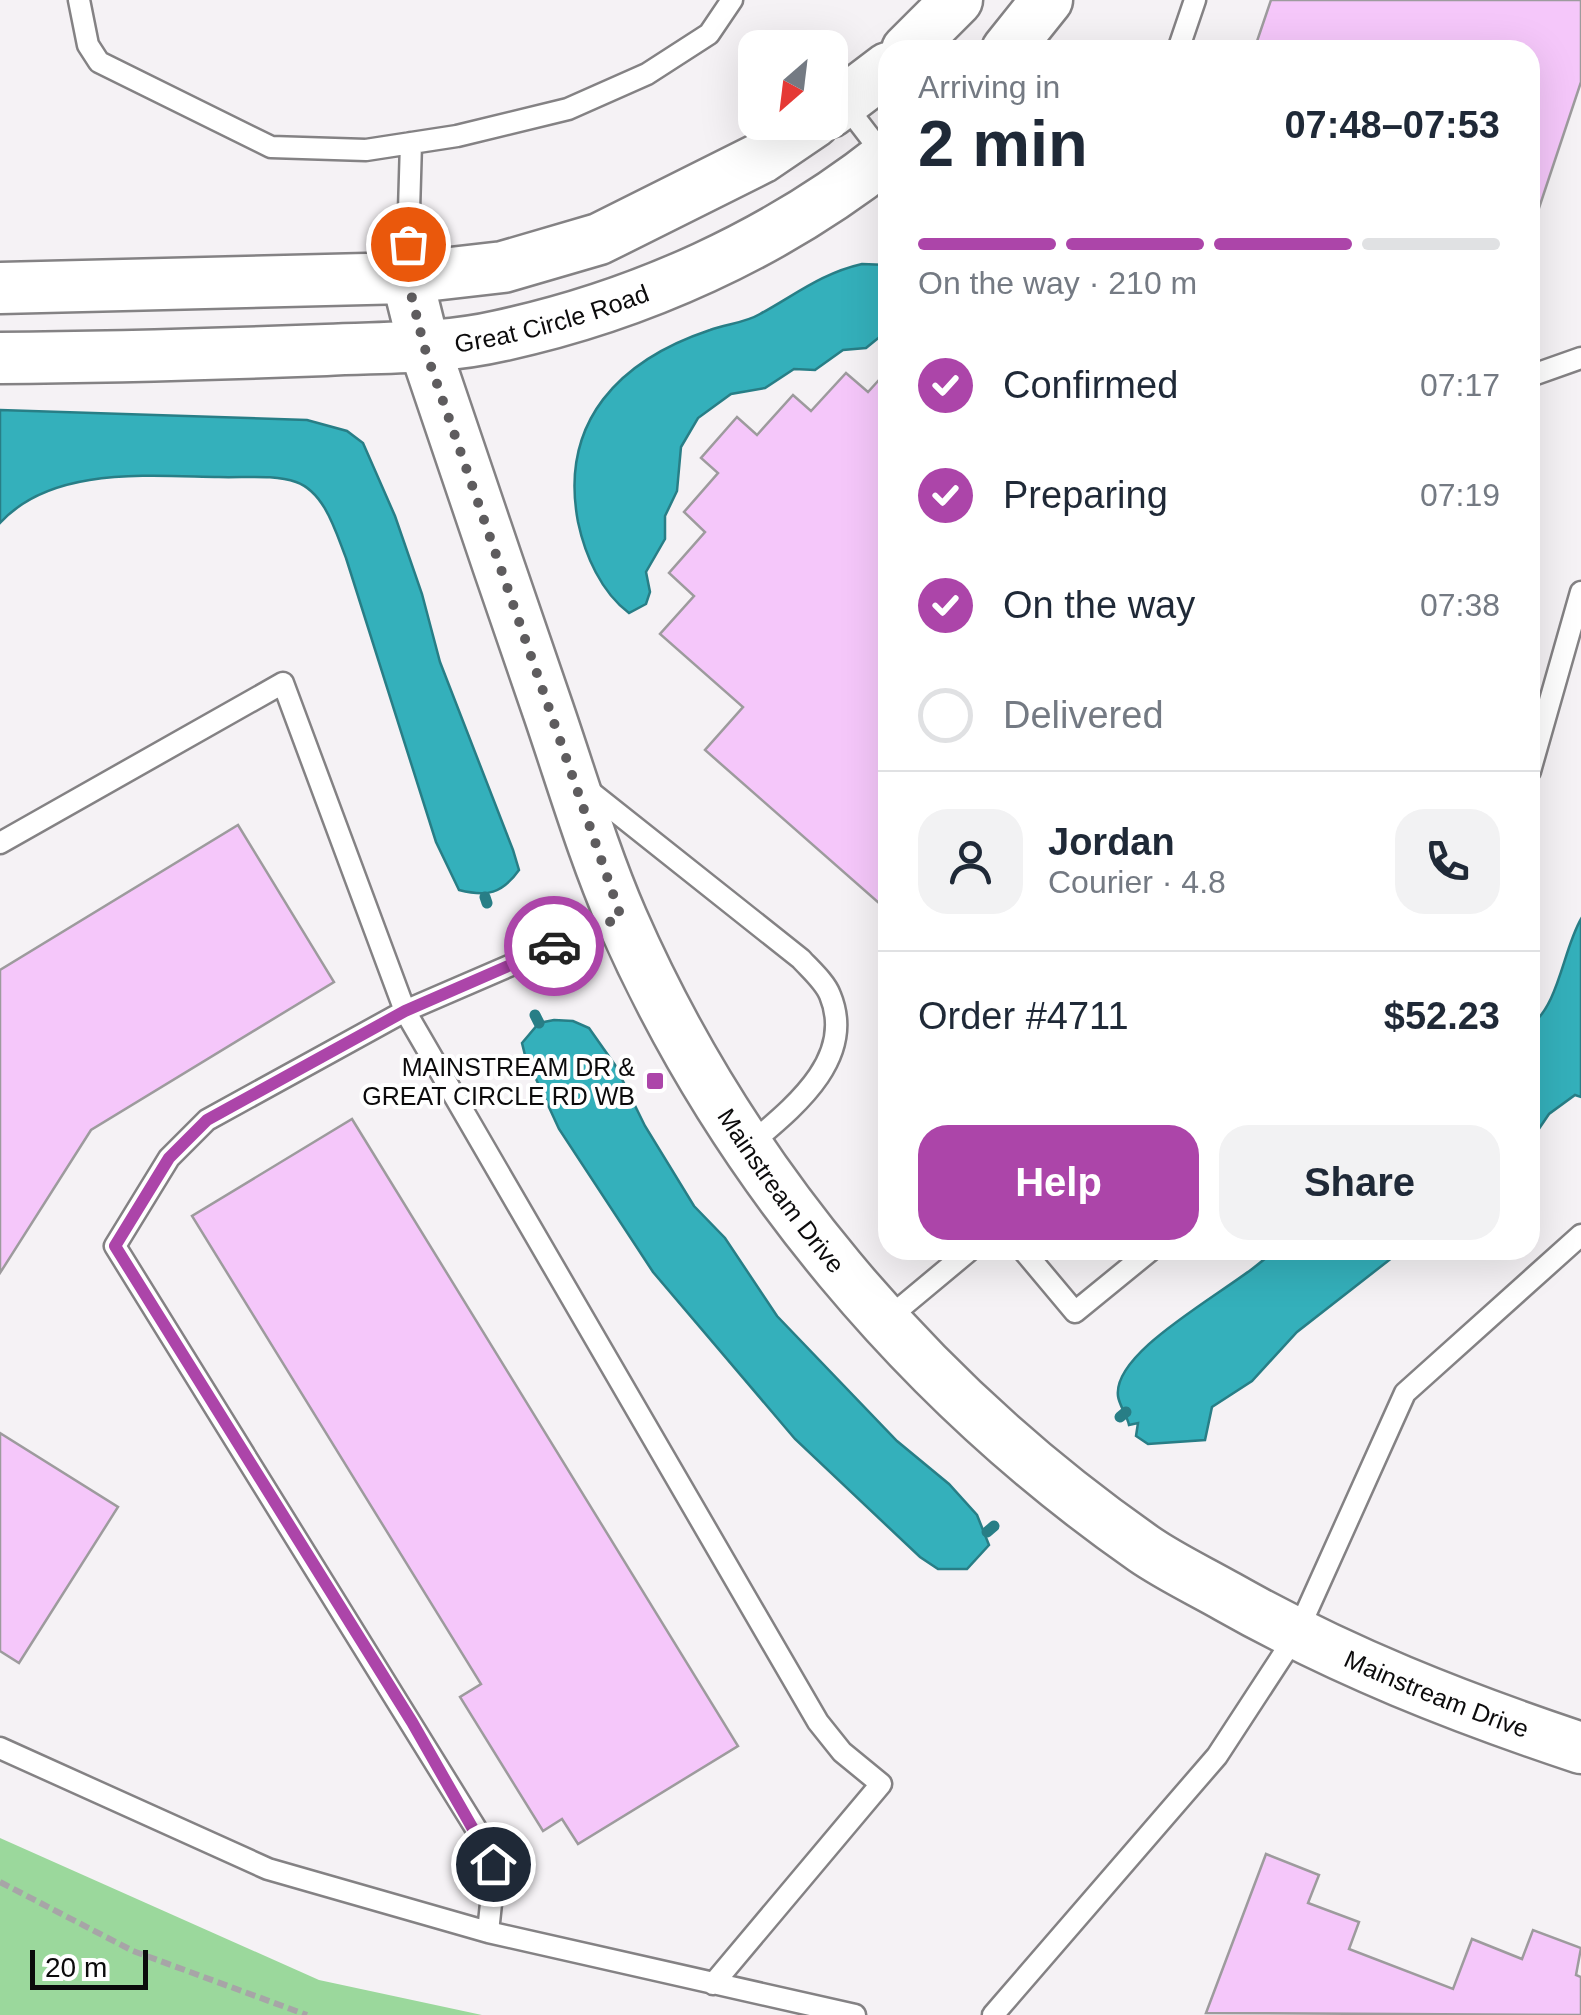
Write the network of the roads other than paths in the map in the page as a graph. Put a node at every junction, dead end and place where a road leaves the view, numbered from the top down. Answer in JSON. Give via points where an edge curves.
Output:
{"nodes":[{"id":1,"x":79,"y":0,"type":"edge"},
{"id":2,"x":732,"y":0,"type":"edge"},
{"id":3,"x":957,"y":0,"type":"edge"},
{"id":4,"x":1048,"y":0,"type":"edge"},
{"id":5,"x":1196,"y":0,"type":"edge"},
{"id":6,"x":917,"y":40,"type":"edge"},
{"id":7,"x":1016,"y":40,"type":"edge"},
{"id":8,"x":1182,"y":40,"type":"edge"},
{"id":9,"x":878,"y":75,"type":"edge"},
{"id":10,"x":848,"y":98,"type":"edge"},
{"id":11,"x":848,"y":127,"type":"edge"},
{"id":12,"x":788,"y":140,"type":"edge"},
{"id":13,"x":410,"y":143,"type":"junction"},
{"id":14,"x":878,"y":151,"type":"edge"},
{"id":15,"x":878,"y":164,"type":"edge"},
{"id":16,"x":407,"y":278,"type":"junction"},
{"id":17,"x":0,"y":288,"type":"edge"},
{"id":18,"x":424,"y":346,"type":"junction"},
{"id":19,"x":0,"y":358,"type":"edge"},
{"id":20,"x":1581,"y":358,"type":"edge"},
{"id":21,"x":1540,"y":372,"type":"edge"},
{"id":22,"x":1581,"y":592,"type":"edge"},
{"id":23,"x":1540,"y":736,"type":"edge"},
{"id":24,"x":570,"y":776,"type":"junction"},
{"id":25,"x":0,"y":843,"type":"edge"},
{"id":26,"x":621,"y":917,"type":"junction"},
{"id":27,"x":405,"y":1011,"type":"junction"},
{"id":28,"x":746,"y":1148,"type":"junction"},
{"id":29,"x":1581,"y":1235,"type":"edge"},
{"id":30,"x":958,"y":1260,"type":"edge"},
{"id":31,"x":1031,"y":1260,"type":"edge"},
{"id":32,"x":1139,"y":1260,"type":"edge"},
{"id":33,"x":886,"y":1320,"type":"junction"},
{"id":34,"x":1296,"y":1636,"type":"junction"},
{"id":35,"x":0,"y":1748,"type":"edge"},
{"id":36,"x":1581,"y":1748,"type":"edge"},
{"id":37,"x":488,"y":1932,"type":"junction"},
{"id":38,"x":713,"y":1984,"type":"junction"},
{"id":39,"x":855,"y":2015,"type":"edge"},
{"id":40,"x":993,"y":2015,"type":"edge"}],
"edges":[{"from":1,"to":13,"type":"lane","via":[[88,45],[100,62],[271,146],[366,150]]},
{"from":2,"to":13,"type":"lane","via":[[709,34],[630,82],[568,109]]},
{"from":3,"to":6,"type":"street"},
{"from":4,"to":7,"type":"street"},
{"from":5,"to":8,"type":"lane"},
{"from":9,"to":10,"type":"street"},
{"from":11,"to":14,"type":"lane"},
{"from":12,"to":16,"type":"street","via":[[599,239],[503,267]]},
{"from":13,"to":16,"type":"lane"},
{"from":15,"to":18,"type":"street","name":"Great Circle Road","via":[[758,243],[654,288],[497,337]]},
{"from":16,"to":17,"type":"street"},
{"from":16,"to":18,"type":"street","name":"Mainstream Drive"},
{"from":18,"to":19,"type":"street","name":"Great Circle Road"},
{"from":18,"to":24,"type":"street","name":"Mainstream Drive"},
{"from":20,"to":21,"type":"lane"},
{"from":22,"to":23,"type":"lane"},
{"from":24,"to":26,"type":"street","name":"Mainstream Drive"},
{"from":24,"to":28,"type":"lane","via":[[801,959],[830,993],[837,1027],[830,1057],[792,1108]]},
{"from":25,"to":27,"type":"lane","via":[[282,682]]},
{"from":26,"to":27,"type":"lane"},
{"from":26,"to":28,"type":"street","name":"Mainstream Drive","via":[[691,1061]]},
{"from":27,"to":37,"type":"lane","via":[[197,1127],[169,1158],[115,1246],[483,1840],[494,1874]]},
{"from":27,"to":38,"type":"lane","via":[[818,1722],[881,1784]]},
{"from":28,"to":33,"type":"street","name":"Mainstream Drive"},
{"from":29,"to":34,"type":"lane","via":[[1405,1394]]},
{"from":30,"to":33,"type":"lane"},
{"from":31,"to":32,"type":"lane","via":[[1075,1312]]},
{"from":33,"to":34,"type":"street","name":"Mainstream Drive","via":[[1024,1458],[1147,1551]]},
{"from":34,"to":36,"type":"street","name":"Mainstream Drive","via":[[1453,1706]]},
{"from":34,"to":40,"type":"lane","via":[[1217,1756]]},
{"from":35,"to":37,"type":"lane","via":[[268,1869]]},
{"from":37,"to":38,"type":"lane"},
{"from":38,"to":39,"type":"lane"}]}
